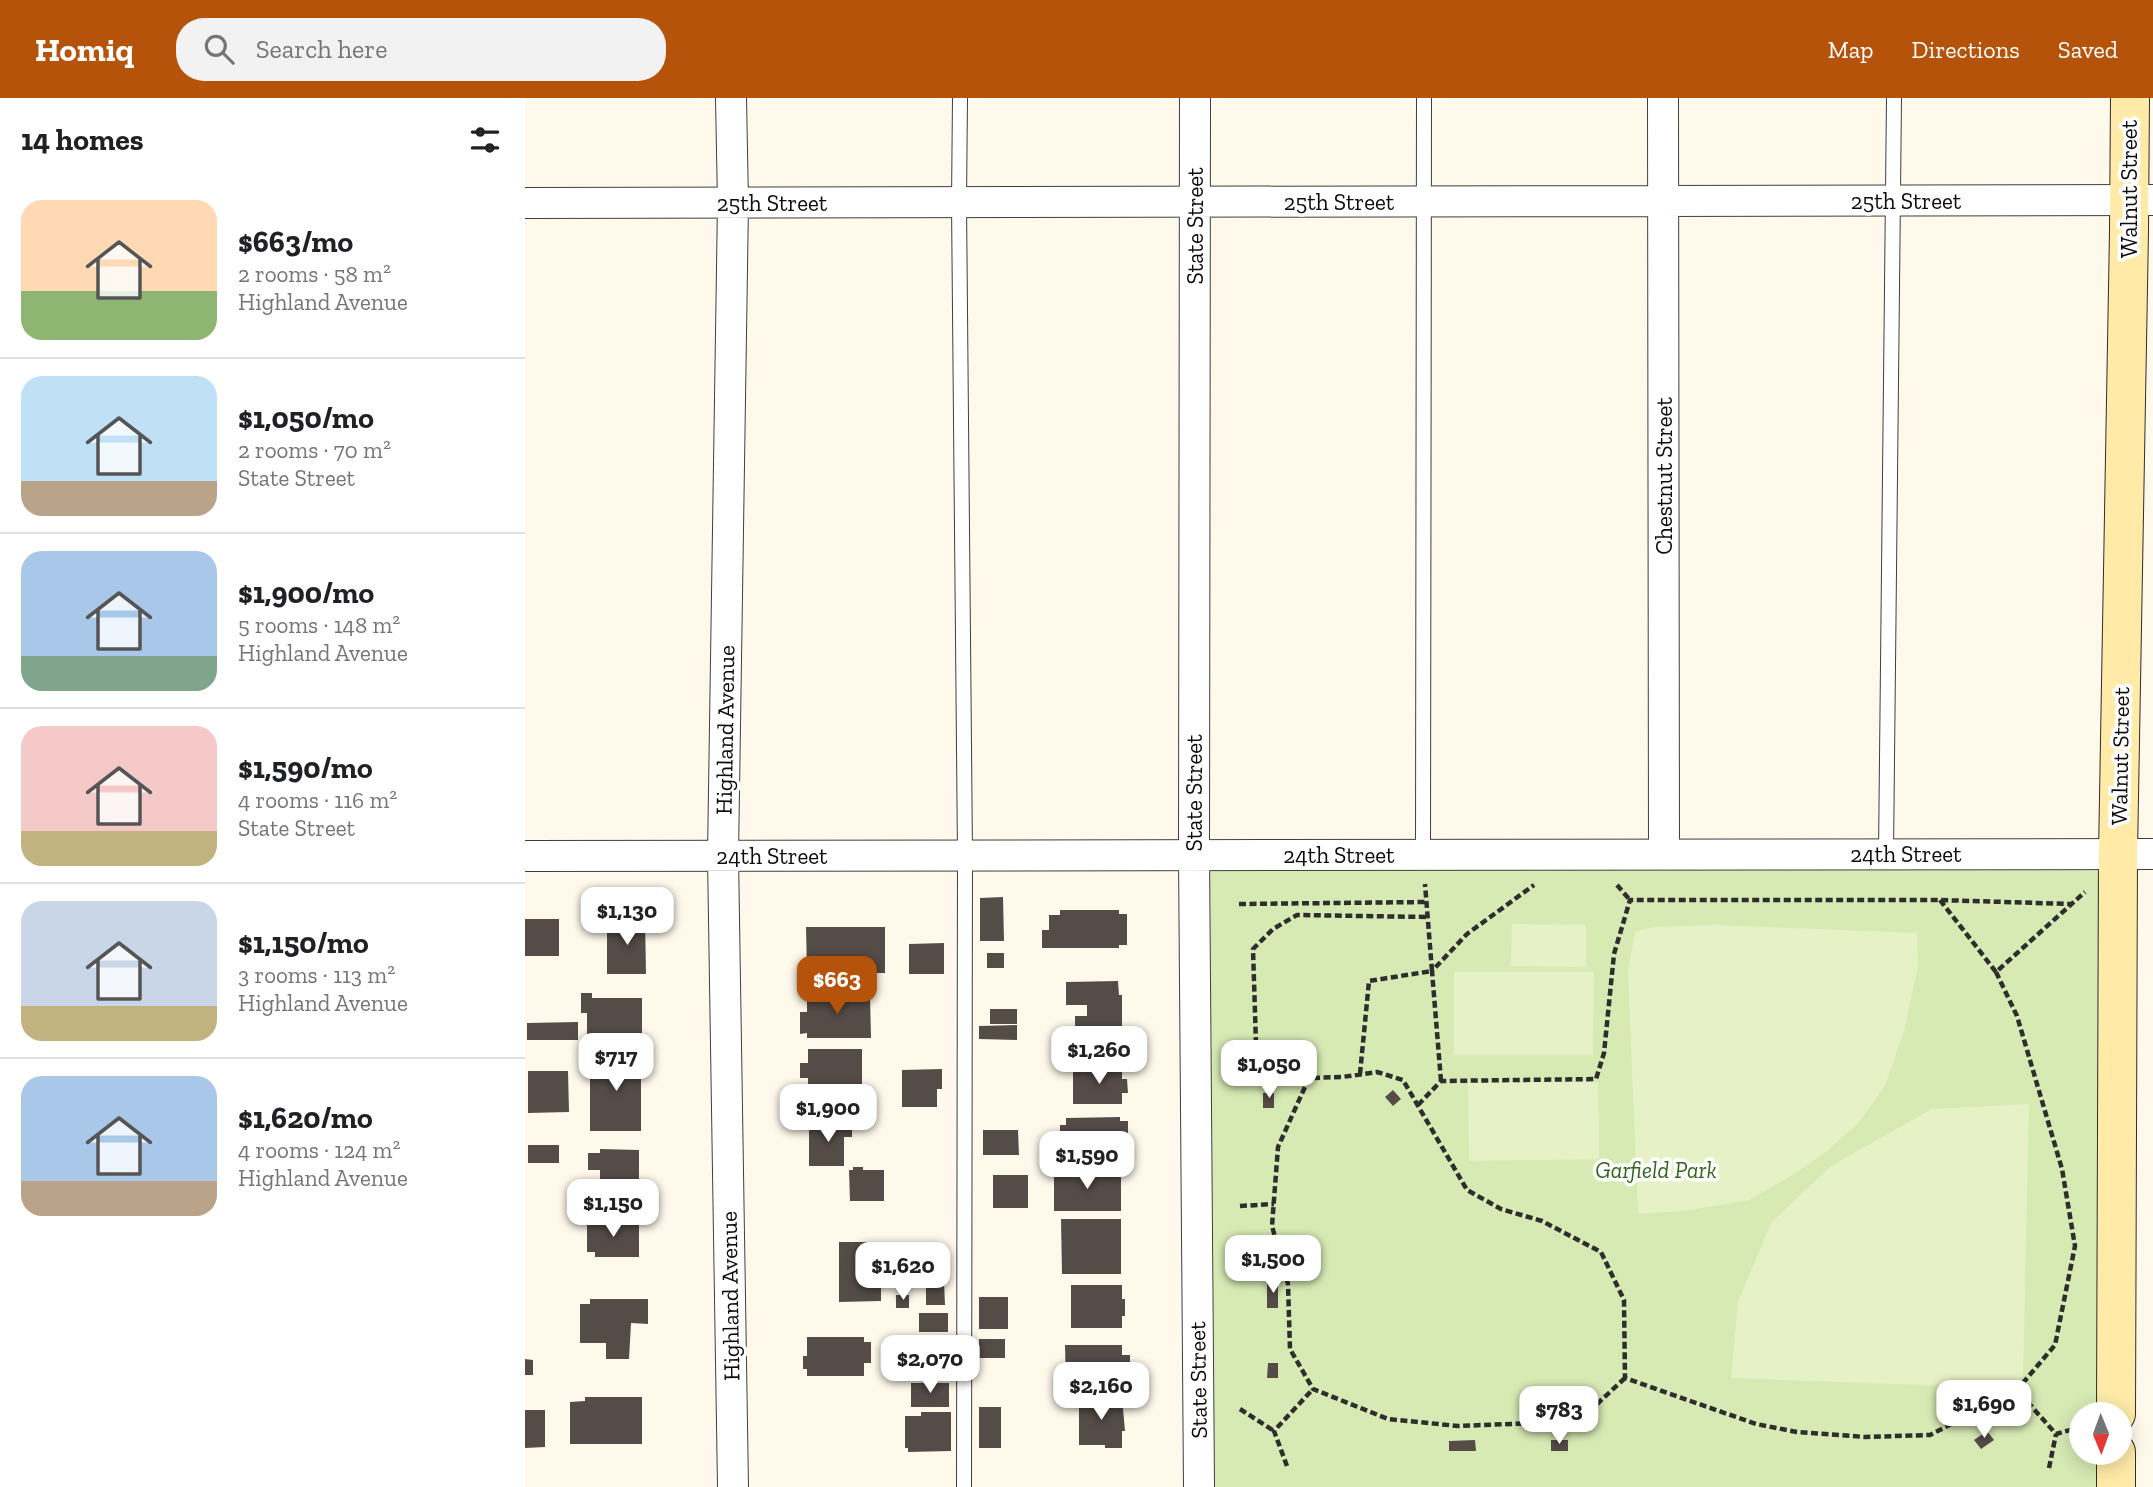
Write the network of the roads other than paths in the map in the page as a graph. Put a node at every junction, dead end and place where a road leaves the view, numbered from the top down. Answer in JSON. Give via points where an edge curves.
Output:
{"nodes":[{"id":1,"x":731,"y":98,"type":"edge"},
{"id":2,"x":960,"y":98,"type":"edge"},
{"id":3,"x":1195,"y":98,"type":"edge"},
{"id":4,"x":1424,"y":98,"type":"edge"},
{"id":5,"x":1663,"y":98,"type":"edge"},
{"id":6,"x":1894,"y":98,"type":"edge"},
{"id":7,"x":2130,"y":98,"type":"edge"},
{"id":8,"x":2141,"y":200,"type":"edge"},
{"id":9,"x":1424,"y":201,"type":"junction"},
{"id":10,"x":1663,"y":201,"type":"junction"},
{"id":11,"x":1894,"y":201,"type":"junction"},
{"id":12,"x":959,"y":202,"type":"junction"},
{"id":13,"x":1196,"y":202,"type":"junction"},
{"id":14,"x":525,"y":203,"type":"edge"},
{"id":15,"x":733,"y":203,"type":"junction"},
{"id":16,"x":1664,"y":854,"type":"junction"},
{"id":17,"x":1886,"y":854,"type":"junction"},
{"id":18,"x":2135,"y":854,"type":"edge"},
{"id":19,"x":1194,"y":855,"type":"junction"},
{"id":20,"x":1423,"y":855,"type":"junction"},
{"id":21,"x":525,"y":856,"type":"edge"},
{"id":22,"x":723,"y":856,"type":"junction"},
{"id":23,"x":965,"y":856,"type":"junction"},
{"id":24,"x":2116,"y":1402,"type":"edge"},
{"id":25,"x":2116,"y":1465,"type":"edge"},
{"id":26,"x":733,"y":1487,"type":"edge"},
{"id":27,"x":964,"y":1487,"type":"edge"},
{"id":28,"x":1199,"y":1487,"type":"edge"},
{"id":29,"x":2116,"y":1487,"type":"edge"}],
"edges":[{"from":1,"to":15,"type":"street","name":"Highland Avenue"},
{"from":2,"to":12,"type":"lane"},
{"from":3,"to":13,"type":"street","name":"State Street"},
{"from":4,"to":9,"type":"lane"},
{"from":5,"to":10,"type":"street","name":"Chestnut Street"},
{"from":6,"to":11,"type":"lane"},
{"from":7,"to":8,"type":"main road","name":"Walnut Street"},
{"from":8,"to":11,"type":"street","name":"25th Street"},
{"from":8,"to":18,"type":"main road","name":"Walnut Street"},
{"from":9,"to":10,"type":"street","name":"25th Street"},
{"from":9,"to":13,"type":"street","name":"25th Street"},
{"from":9,"to":20,"type":"lane"},
{"from":10,"to":11,"type":"street","name":"25th Street"},
{"from":10,"to":16,"type":"street","name":"Chestnut Street"},
{"from":11,"to":17,"type":"lane"},
{"from":12,"to":13,"type":"street","name":"25th Street"},
{"from":12,"to":15,"type":"street","name":"25th Street"},
{"from":12,"to":23,"type":"lane"},
{"from":13,"to":19,"type":"street","name":"State Street"},
{"from":14,"to":15,"type":"street","name":"25th Street"},
{"from":15,"to":22,"type":"street","name":"Highland Avenue"},
{"from":16,"to":17,"type":"street","name":"24th Street"},
{"from":16,"to":20,"type":"street","name":"24th Street"},
{"from":17,"to":18,"type":"street","name":"24th Street"},
{"from":18,"to":24,"type":"main road","name":"Walnut Street"},
{"from":19,"to":20,"type":"street","name":"24th Street"},
{"from":19,"to":23,"type":"street","name":"24th Street"},
{"from":19,"to":28,"type":"street","name":"State Street"},
{"from":21,"to":22,"type":"street","name":"24th Street"},
{"from":22,"to":23,"type":"street","name":"24th Street"},
{"from":22,"to":26,"type":"street","name":"Highland Avenue"},
{"from":23,"to":27,"type":"lane"},
{"from":25,"to":29,"type":"main road"}]}
